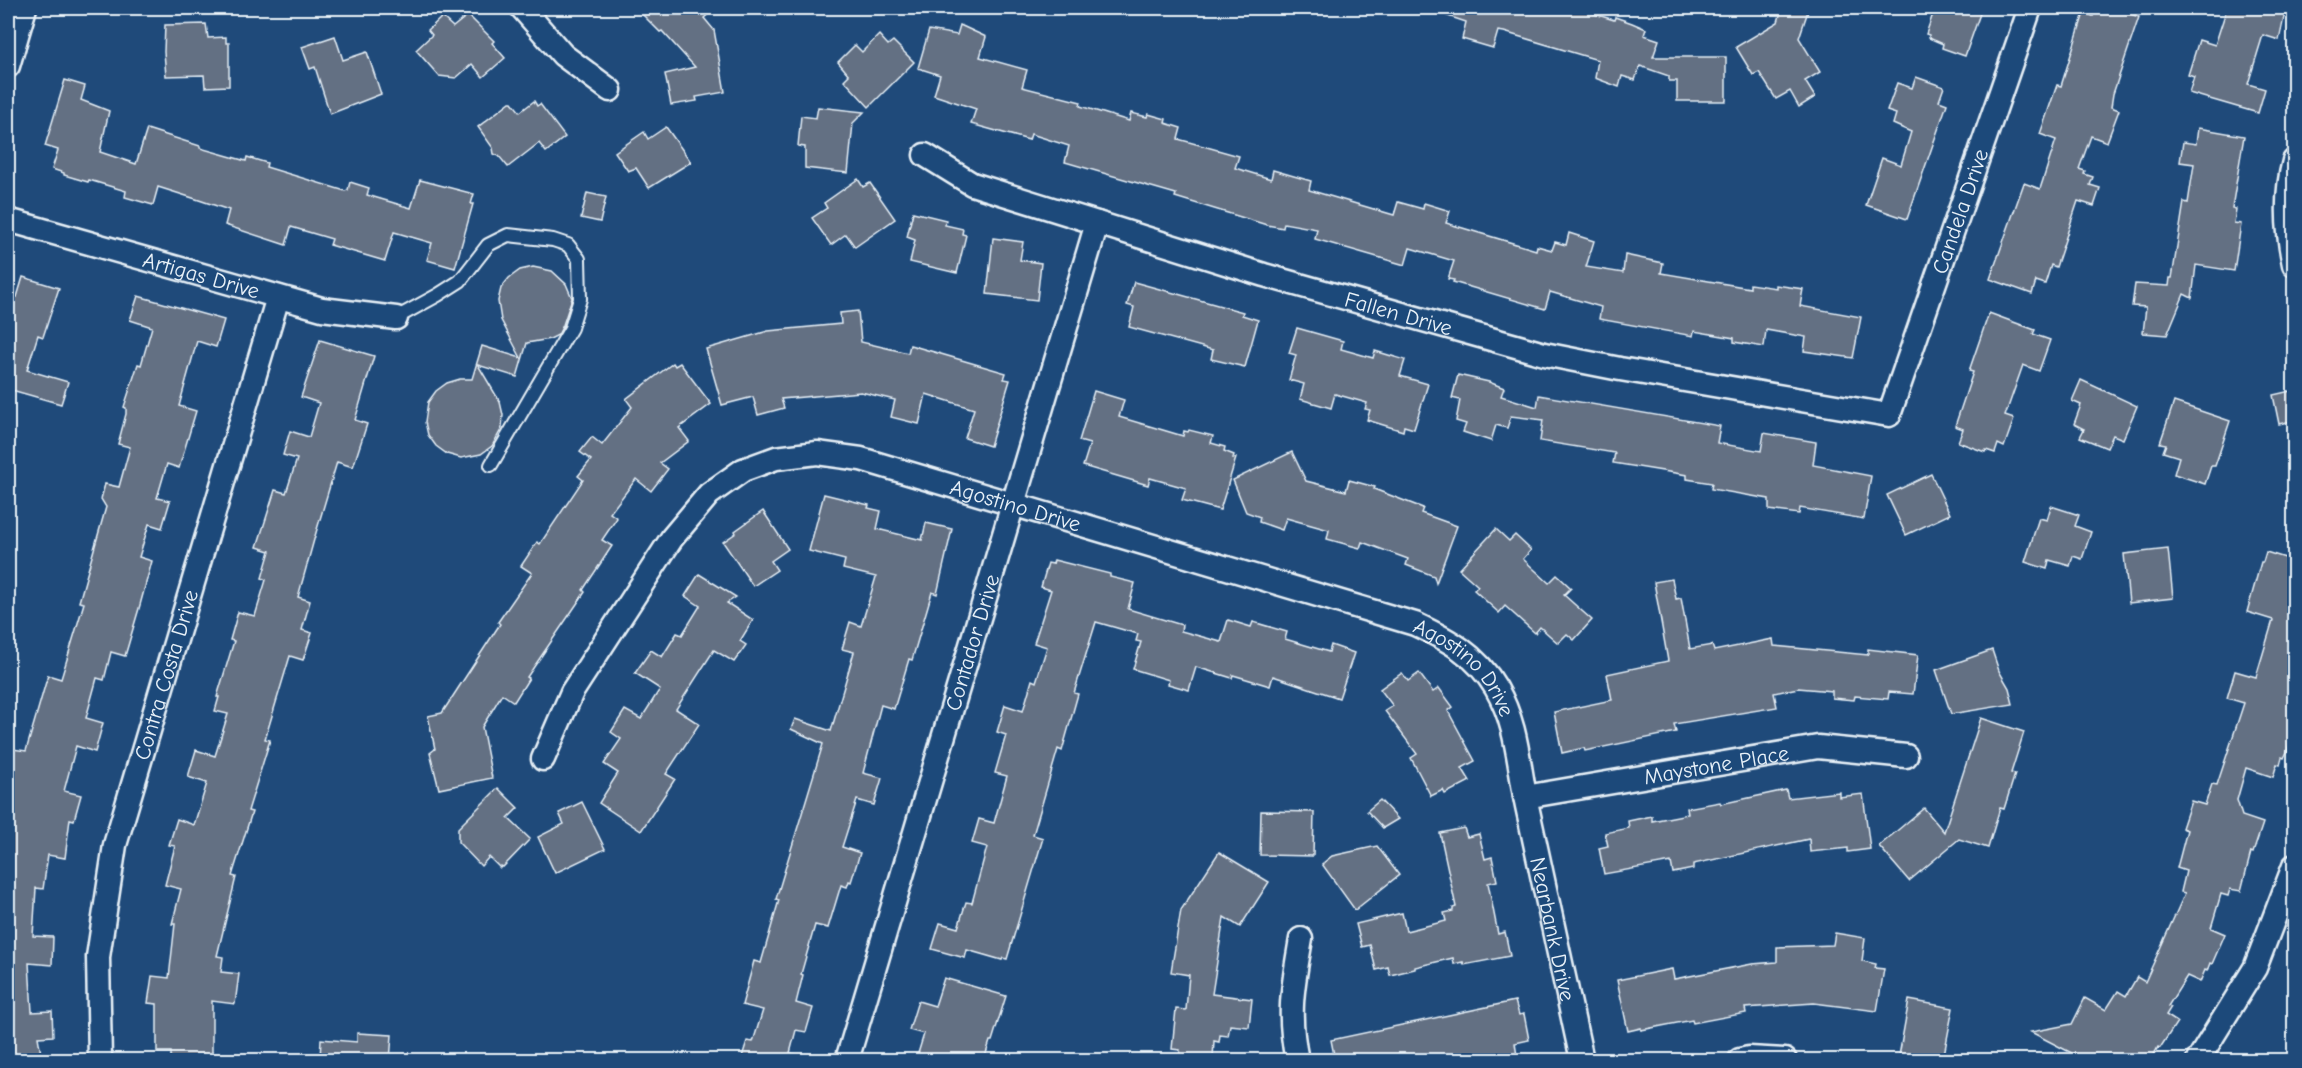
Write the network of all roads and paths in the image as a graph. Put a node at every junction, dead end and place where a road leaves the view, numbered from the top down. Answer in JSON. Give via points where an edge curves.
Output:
{"nodes":[{"id":1,"x":26,"y":8,"type":"edge"},
{"id":2,"x":522,"y":8,"type":"edge"},
{"id":3,"x":2030,"y":8,"type":"edge"},
{"id":4,"x":8,"y":66,"type":"edge"},
{"id":5,"x":610,"y":90,"type":"dead end"},
{"id":6,"x":925,"y":155,"type":"dead end"},
{"id":7,"x":2295,"y":161,"type":"edge"},
{"id":8,"x":8,"y":220,"type":"edge"},
{"id":9,"x":1097,"y":223,"type":"junction"},
{"id":10,"x":2295,"y":265,"type":"edge"},
{"id":11,"x":278,"y":297,"type":"junction"},
{"id":12,"x":396,"y":318,"type":"joint"},
{"id":13,"x":1888,"y":415,"type":"joint"},
{"id":14,"x":491,"y":465,"type":"dead end"},
{"id":15,"x":1012,"y":504,"type":"junction"},
{"id":16,"x":1906,"y":756,"type":"dead end"},
{"id":17,"x":543,"y":759,"type":"dead end"},
{"id":18,"x":1525,"y":797,"type":"junction"},
{"id":19,"x":2294,"y":872,"type":"edge"},
{"id":20,"x":1301,"y":939,"type":"dead end"},
{"id":21,"x":100,"y":1060,"type":"edge"},
{"id":22,"x":847,"y":1060,"type":"edge"},
{"id":23,"x":1297,"y":1060,"type":"edge"},
{"id":24,"x":1582,"y":1060,"type":"edge"},
{"id":25,"x":1740,"y":1060,"type":"edge"},
{"id":26,"x":1785,"y":1060,"type":"edge"},
{"id":27,"x":2198,"y":1060,"type":"edge"}],
"edges":[{"from":1,"to":4,"type":"street"},
{"from":2,"to":5,"type":"street","via":[[562,55]]},
{"from":3,"to":13,"type":"street","name":"Candela Drive"},
{"from":6,"to":9,"type":"street","name":"Fallen Drive","via":[[972,184]]},
{"from":7,"to":10,"type":"street","via":[[2288,235]]},
{"from":8,"to":11,"type":"street","name":"Artigas Drive"},
{"from":9,"to":13,"type":"street","name":"Fallen Drive","via":[[1544,354]]},
{"from":9,"to":15,"type":"street","name":"Contador Drive"},
{"from":11,"to":12,"type":"street","name":"Artigas Drive","via":[[322,309]]},
{"from":11,"to":21,"type":"street","name":"Contra Costa Drive","via":[[116,844],[98,957]]},
{"from":12,"to":14,"type":"lane","via":[[460,281],[488,245],[508,235],[568,245],[579,259],[580,299],[571,328]]},
{"from":15,"to":17,"type":"street","name":"Agostino Drive","via":[[861,459],[817,453],[776,458],[743,470],[709,494],[672,538],[572,692]]},
{"from":15,"to":18,"type":"street","name":"Agostino Drive","via":[[1415,624],[1448,639],[1474,659],[1495,687],[1512,721]]},
{"from":15,"to":22,"type":"street","name":"Contador Drive"},
{"from":16,"to":18,"type":"street","name":"Maystone Place","via":[[1818,747]]},
{"from":18,"to":24,"type":"street","name":"Nearbank Drive"},
{"from":19,"to":27,"type":"street","via":[[2255,968]]},
{"from":20,"to":23,"type":"street","via":[[1291,1000],[1291,1032]]},
{"from":25,"to":26,"type":"street"}]}
